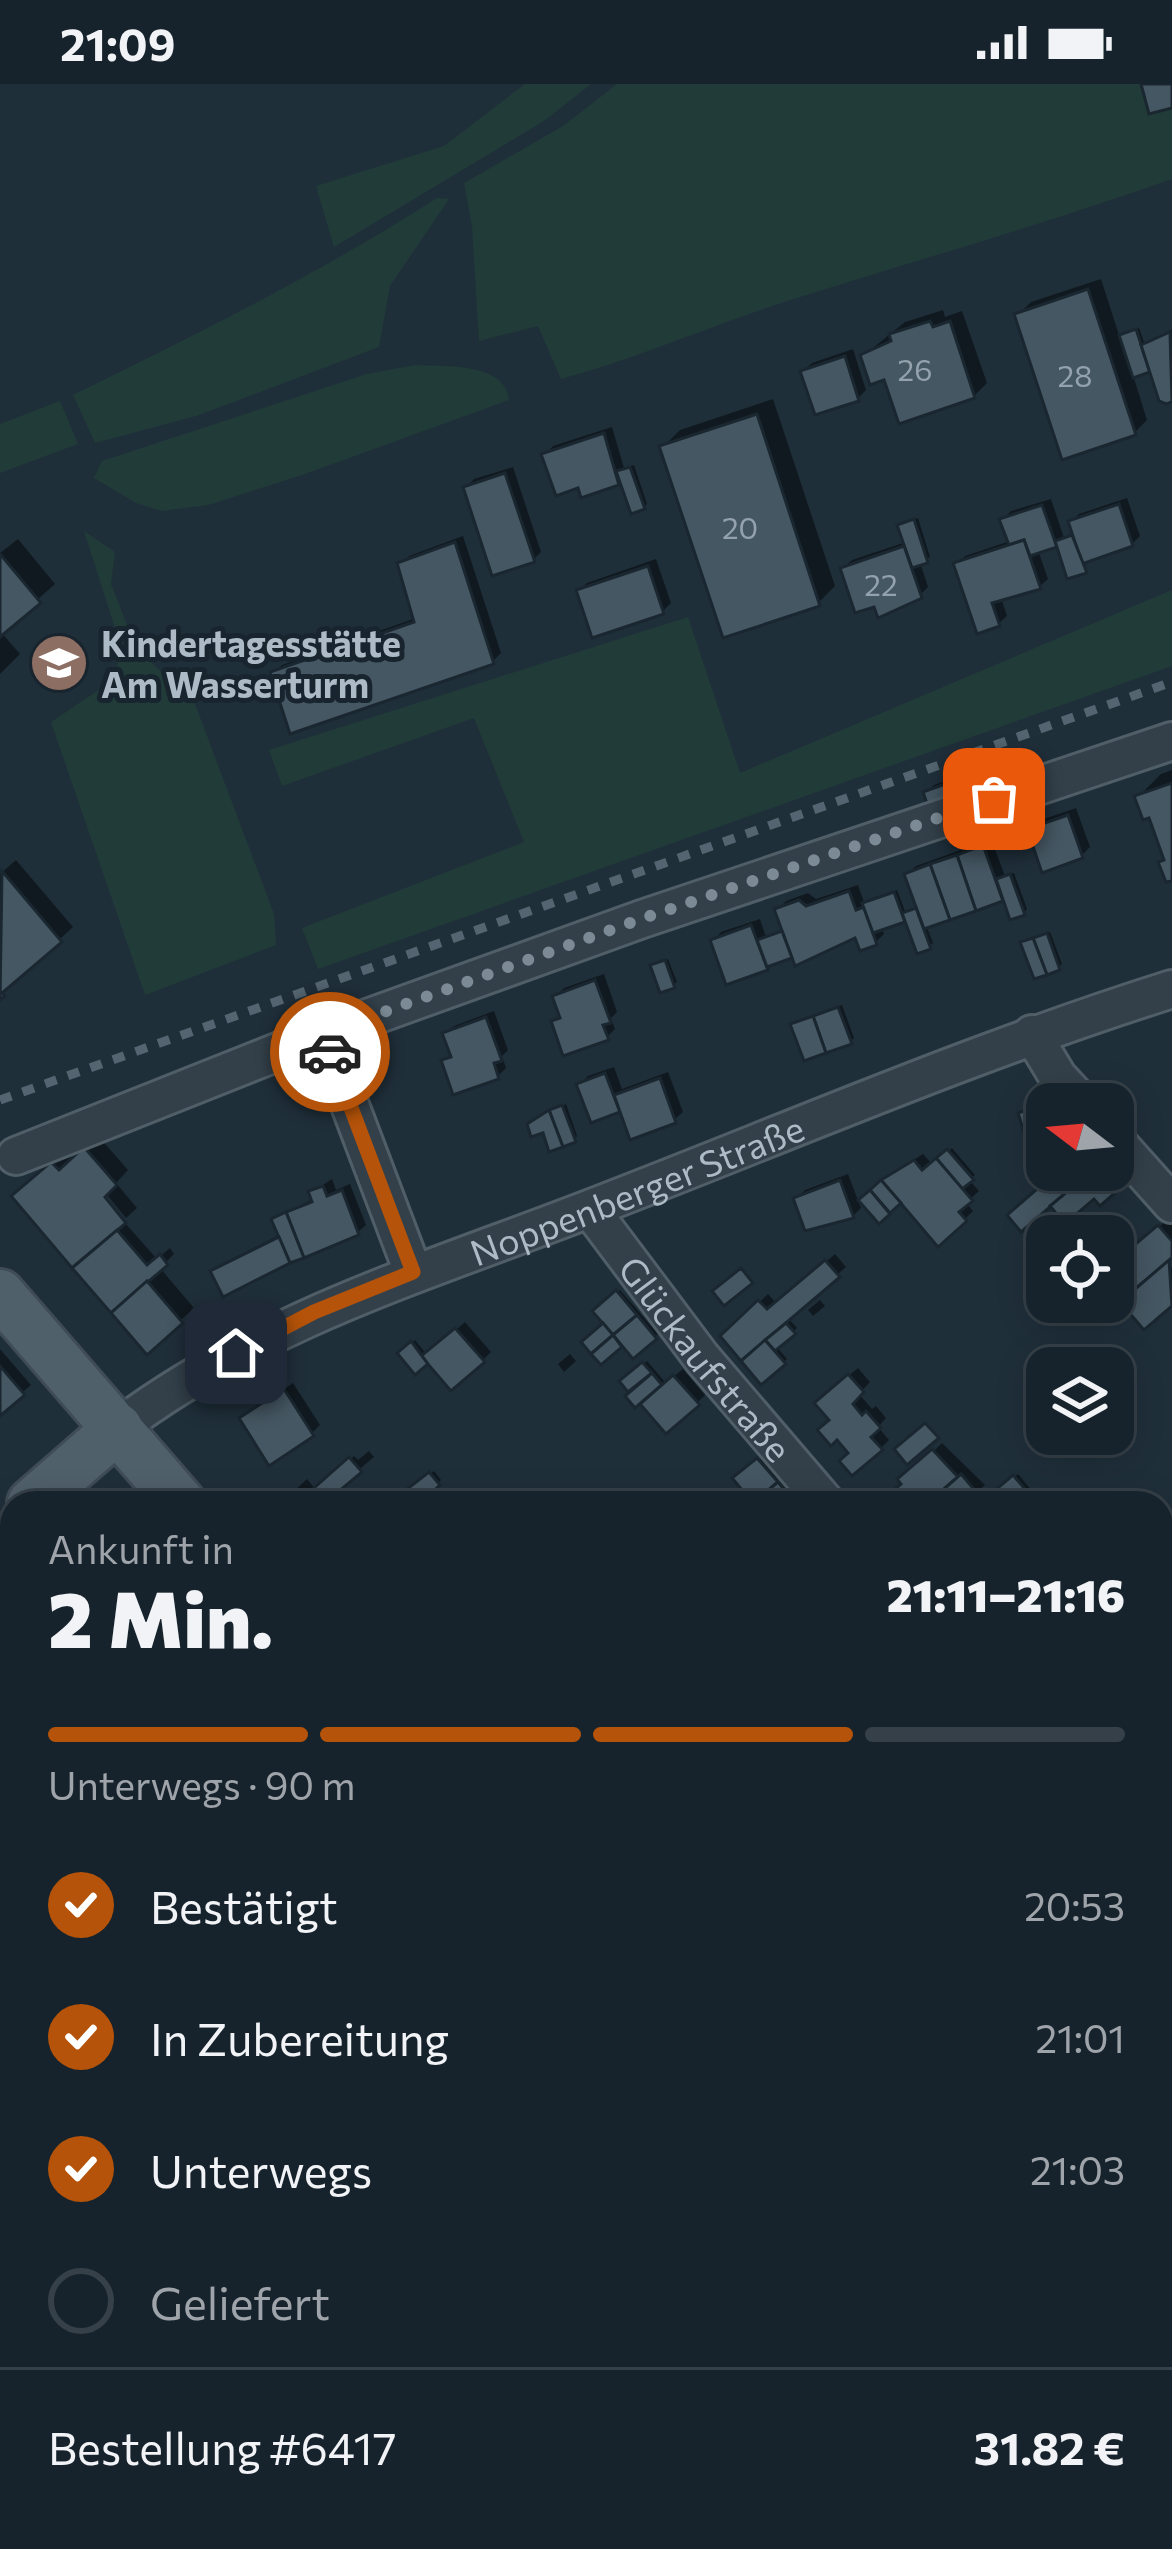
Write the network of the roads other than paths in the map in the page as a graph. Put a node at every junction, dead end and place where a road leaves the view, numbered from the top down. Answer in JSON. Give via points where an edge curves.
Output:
{"nodes":[{"id":1,"x":1172,"y":740,"type":"edge"},
{"id":2,"x":1172,"y":989,"type":"edge"},
{"id":3,"x":323,"y":1034,"type":"junction"},
{"id":4,"x":1032,"y":1034,"type":"junction"},
{"id":5,"x":1064,"y":1083,"type":"edge"},
{"id":6,"x":16,"y":1156,"type":"dead end"},
{"id":7,"x":1134,"y":1161,"type":"edge"},
{"id":8,"x":1172,"y":1204,"type":"edge"},
{"id":9,"x":590,"y":1209,"type":"junction"},
{"id":10,"x":413,"y":1272,"type":"junction"},
{"id":11,"x":0,"y":1294,"type":"edge"},
{"id":12,"x":118,"y":1428,"type":"junction"},
{"id":13,"x":46,"y":1491,"type":"edge"},
{"id":14,"x":171,"y":1491,"type":"edge"},
{"id":15,"x":816,"y":1491,"type":"edge"}],
"edges":[{"from":1,"to":3,"type":"street"},
{"from":2,"to":4,"type":"street","name":"Noppenberger Straße"},
{"from":3,"to":6,"type":"street"},
{"from":3,"to":10,"type":"street"},
{"from":4,"to":5,"type":"street"},
{"from":4,"to":9,"type":"street","name":"Noppenberger Straße"},
{"from":7,"to":8,"type":"street"},
{"from":9,"to":10,"type":"street","name":"Noppenberger Straße"},
{"from":9,"to":15,"type":"street","name":"Glückaufstraße"},
{"from":10,"to":12,"type":"street","name":"Noppenberger Straße","via":[[196,1373]]},
{"from":11,"to":12,"type":"main road"},
{"from":12,"to":13,"type":"main road"},
{"from":12,"to":14,"type":"main road"}]}
